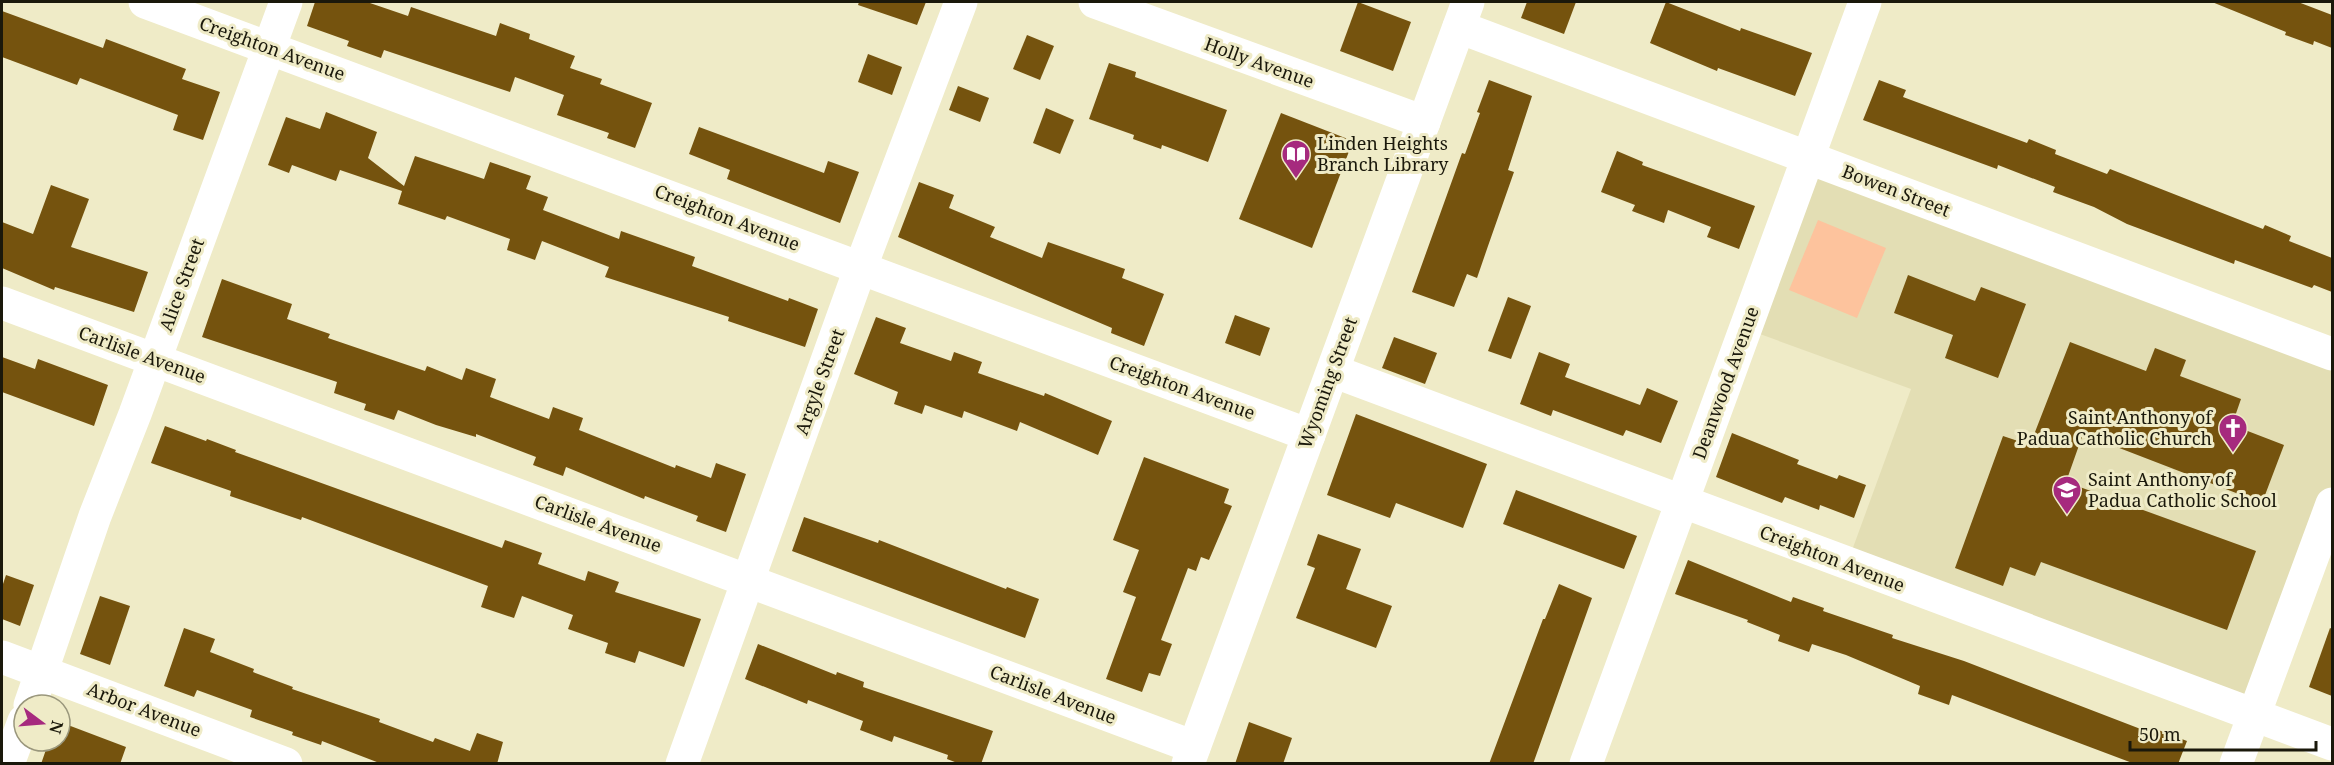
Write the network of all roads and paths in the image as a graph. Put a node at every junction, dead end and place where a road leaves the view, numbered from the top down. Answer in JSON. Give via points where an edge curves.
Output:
{"nodes":[{"id":1,"x":145,"y":2,"type":"edge"},
{"id":2,"x":286,"y":2,"type":"edge"},
{"id":3,"x":961,"y":2,"type":"edge"},
{"id":4,"x":1095,"y":2,"type":"edge"},
{"id":5,"x":1865,"y":2,"type":"edge"},
{"id":6,"x":1464,"y":14,"type":"edge"},
{"id":7,"x":268,"y":48,"type":"junction"},
{"id":8,"x":1424,"y":122,"type":"junction"},
{"id":9,"x":1809,"y":158,"type":"junction"},
{"id":10,"x":860,"y":269,"type":"junction"},
{"id":11,"x":2,"y":303,"type":"edge"},
{"id":12,"x":2332,"y":354,"type":"edge"},
{"id":13,"x":155,"y":360,"type":"junction"},
{"id":14,"x":1332,"y":371,"type":"junction"},
{"id":15,"x":1309,"y":435,"type":"junction"},
{"id":16,"x":1682,"y":502,"type":"junction"},
{"id":17,"x":2332,"y":504,"type":"edge"},
{"id":18,"x":748,"y":580,"type":"junction"},
{"id":19,"x":2,"y":657,"type":"edge"},
{"id":20,"x":42,"y":672,"type":"junction"},
{"id":21,"x":34,"y":693,"type":"edge"},
{"id":22,"x":2254,"y":715,"type":"junction"},
{"id":23,"x":2332,"y":744,"type":"edge"},
{"id":24,"x":1191,"y":755,"type":"edge"},
{"id":25,"x":286,"y":764,"type":"edge"},
{"id":26,"x":682,"y":764,"type":"edge"},
{"id":27,"x":1586,"y":764,"type":"edge"},
{"id":28,"x":2236,"y":764,"type":"edge"}],
"edges":[{"from":1,"to":7,"type":"street","name":"Creighton Avenue"},
{"from":2,"to":7,"type":"street","name":"Alice Street"},
{"from":3,"to":10,"type":"street","name":"Argyle Street"},
{"from":4,"to":8,"type":"street","name":"Holly Avenue"},
{"from":5,"to":9,"type":"street","name":"Deanwood Avenue"},
{"from":6,"to":8,"type":"street","name":"Wyoming Street"},
{"from":6,"to":9,"type":"street","name":"Bowen Street"},
{"from":7,"to":10,"type":"street","name":"Creighton Avenue"},
{"from":7,"to":13,"type":"street","name":"Alice Street"},
{"from":8,"to":14,"type":"street","name":"Wyoming Street"},
{"from":9,"to":12,"type":"street","name":"Bowen Street"},
{"from":9,"to":16,"type":"street","name":"Deanwood Avenue"},
{"from":10,"to":15,"type":"street","name":"Creighton Avenue"},
{"from":10,"to":18,"type":"street","name":"Argyle Street"},
{"from":11,"to":13,"type":"street","name":"Carlisle Avenue"},
{"from":13,"to":18,"type":"street","name":"Carlisle Avenue"},
{"from":13,"to":20,"type":"street","name":"Alice Street","via":[[95,516]]},
{"from":14,"to":15,"type":"street","name":"Wyoming Street"},
{"from":14,"to":16,"type":"street","name":"Creighton Avenue"},
{"from":15,"to":24,"type":"street","name":"Wyoming Street"},
{"from":16,"to":22,"type":"street","name":"Creighton Avenue"},
{"from":16,"to":27,"type":"street","name":"Deanwood Avenue"},
{"from":17,"to":22,"type":"street"},
{"from":18,"to":24,"type":"street","name":"Carlisle Avenue"},
{"from":18,"to":26,"type":"street","name":"Argyle Street"},
{"from":19,"to":20,"type":"street","name":"Arbor Avenue"},
{"from":20,"to":21,"type":"street","name":"Alice Street"},
{"from":20,"to":25,"type":"street","name":"Arbor Avenue"},
{"from":22,"to":23,"type":"street","name":"Creighton Avenue"},
{"from":22,"to":28,"type":"street"}]}
